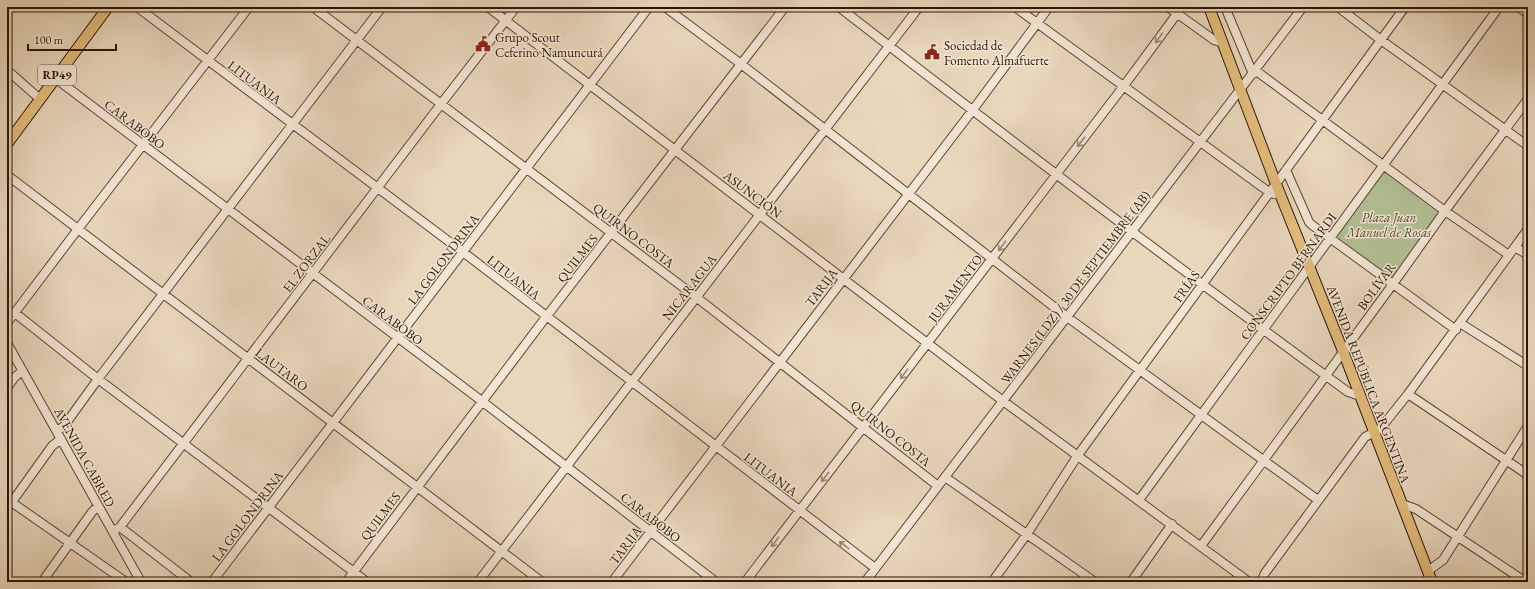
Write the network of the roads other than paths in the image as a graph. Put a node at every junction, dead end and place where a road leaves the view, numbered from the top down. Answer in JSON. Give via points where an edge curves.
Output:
{"nodes":[{"id":1,"x":108,"y":7,"type":"edge"},
{"id":2,"x":137,"y":7,"type":"edge"},
{"id":3,"x":249,"y":7,"type":"edge"},
{"id":4,"x":313,"y":7,"type":"edge"},
{"id":5,"x":382,"y":7,"type":"edge"},
{"id":6,"x":488,"y":7,"type":"edge"},
{"id":7,"x":516,"y":7,"type":"edge"},
{"id":8,"x":649,"y":7,"type":"edge"},
{"id":9,"x":665,"y":7,"type":"edge"},
{"id":10,"x":785,"y":7,"type":"edge"},
{"id":11,"x":839,"y":7,"type":"edge"},
{"id":12,"x":919,"y":7,"type":"edge"},
{"id":13,"x":1014,"y":7,"type":"edge"},
{"id":14,"x":1049,"y":7,"type":"edge"},
{"id":15,"x":1168,"y":7,"type":"edge"},
{"id":16,"x":1208,"y":7,"type":"edge"},
{"id":17,"x":1225,"y":7,"type":"edge"},
{"id":18,"x":1303,"y":7,"type":"edge"},
{"id":19,"x":1338,"y":7,"type":"edge"},
{"id":20,"x":1405,"y":7,"type":"edge"},
{"id":21,"x":1499,"y":7,"type":"edge"},
{"id":22,"x":1518,"y":7,"type":"edge"},
{"id":23,"x":1179,"y":10,"type":"edge"},
{"id":24,"x":1528,"y":14,"type":"edge"},
{"id":25,"x":506,"y":21,"type":"junction"},
{"id":26,"x":1037,"y":24,"type":"junction"},
{"id":27,"x":356,"y":40,"type":"junction"},
{"id":28,"x":1381,"y":40,"type":"junction"},
{"id":29,"x":1223,"y":43,"type":"junction"},
{"id":30,"x":889,"y":46,"type":"junction"},
{"id":31,"x":208,"y":61,"type":"junction"},
{"id":32,"x":741,"y":64,"type":"junction"},
{"id":33,"x":7,"y":70,"type":"edge"},
{"id":34,"x":1254,"y":72,"type":"junction"},
{"id":35,"x":55,"y":78,"type":"junction"},
{"id":36,"x":1443,"y":84,"type":"junction"},
{"id":37,"x":591,"y":85,"type":"junction"},
{"id":38,"x":1123,"y":87,"type":"junction"},
{"id":39,"x":1241,"y":90,"type":"junction"},
{"id":40,"x":40,"y":99,"type":"junction"},
{"id":41,"x":1528,"y":99,"type":"edge"},
{"id":42,"x":441,"y":104,"type":"junction"},
{"id":43,"x":972,"y":111,"type":"junction"},
{"id":44,"x":1323,"y":121,"type":"junction"},
{"id":45,"x":293,"y":125,"type":"junction"},
{"id":46,"x":825,"y":129,"type":"junction"},
{"id":47,"x":1506,"y":130,"type":"junction"},
{"id":48,"x":1200,"y":143,"type":"junction"},
{"id":49,"x":7,"y":144,"type":"edge"},
{"id":50,"x":143,"y":145,"type":"junction"},
{"id":51,"x":1528,"y":146,"type":"edge"},
{"id":52,"x":675,"y":150,"type":"junction"},
{"id":53,"x":1384,"y":166,"type":"junction"},
{"id":54,"x":526,"y":169,"type":"junction"},
{"id":55,"x":1286,"y":170,"type":"junction"},
{"id":56,"x":7,"y":175,"type":"edge"},
{"id":57,"x":1056,"y":175,"type":"junction"},
{"id":58,"x":1276,"y":184,"type":"junction"},
{"id":59,"x":378,"y":189,"type":"junction"},
{"id":60,"x":1269,"y":192,"type":"junction"},
{"id":61,"x":908,"y":194,"type":"junction"},
{"id":62,"x":1281,"y":195,"type":"junction"},
{"id":63,"x":228,"y":209,"type":"junction"},
{"id":64,"x":1445,"y":211,"type":"junction"},
{"id":65,"x":760,"y":215,"type":"junction"},
{"id":66,"x":78,"y":229,"type":"junction"},
{"id":67,"x":1528,"y":229,"type":"edge"},
{"id":68,"x":1132,"y":232,"type":"junction"},
{"id":69,"x":611,"y":233,"type":"junction"},
{"id":70,"x":1330,"y":238,"type":"junction"},
{"id":71,"x":1515,"y":247,"type":"junction"},
{"id":72,"x":463,"y":252,"type":"junction"},
{"id":73,"x":1509,"y":256,"type":"junction"},
{"id":74,"x":1528,"y":256,"type":"edge"},
{"id":75,"x":992,"y":258,"type":"junction"},
{"id":76,"x":1309,"y":267,"type":"junction"},
{"id":77,"x":313,"y":274,"type":"junction"},
{"id":78,"x":844,"y":278,"type":"junction"},
{"id":79,"x":1202,"y":284,"type":"junction"},
{"id":80,"x":1393,"y":284,"type":"junction"},
{"id":81,"x":163,"y":294,"type":"junction"},
{"id":82,"x":696,"y":297,"type":"junction"},
{"id":83,"x":15,"y":313,"type":"junction"},
{"id":84,"x":546,"y":317,"type":"junction"},
{"id":85,"x":1067,"y":317,"type":"junction"},
{"id":86,"x":7,"y":323,"type":"edge"},
{"id":87,"x":1460,"y":323,"type":"junction"},
{"id":88,"x":1264,"y":330,"type":"junction"},
{"id":89,"x":1456,"y":330,"type":"junction"},
{"id":90,"x":398,"y":338,"type":"junction"},
{"id":91,"x":7,"y":343,"type":"edge"},
{"id":92,"x":927,"y":343,"type":"junction"},
{"id":93,"x":1343,"y":351,"type":"junction"},
{"id":94,"x":248,"y":359,"type":"junction"},
{"id":95,"x":779,"y":363,"type":"junction"},
{"id":96,"x":1528,"y":366,"type":"edge"},
{"id":97,"x":1140,"y":370,"type":"junction"},
{"id":98,"x":22,"y":371,"type":"junction"},
{"id":99,"x":1326,"y":375,"type":"junction"},
{"id":100,"x":98,"y":379,"type":"junction"},
{"id":101,"x":632,"y":382,"type":"junction"},
{"id":102,"x":7,"y":388,"type":"edge"},
{"id":103,"x":1408,"y":394,"type":"junction"},
{"id":104,"x":1360,"y":396,"type":"junction"},
{"id":105,"x":1003,"y":401,"type":"junction"},
{"id":106,"x":483,"y":402,"type":"junction"},
{"id":107,"x":1201,"y":414,"type":"junction"},
{"id":108,"x":333,"y":423,"type":"junction"},
{"id":109,"x":1528,"y":426,"type":"edge"},
{"id":110,"x":864,"y":428,"type":"junction"},
{"id":111,"x":57,"y":431,"type":"junction"},
{"id":112,"x":1373,"y":432,"type":"junction"},
{"id":113,"x":61,"y":439,"type":"junction"},
{"id":114,"x":184,"y":443,"type":"junction"},
{"id":115,"x":716,"y":447,"type":"junction"},
{"id":116,"x":1078,"y":455,"type":"junction"},
{"id":117,"x":1263,"y":461,"type":"junction"},
{"id":118,"x":1506,"y":461,"type":"junction"},
{"id":119,"x":566,"y":467,"type":"junction"},
{"id":120,"x":1528,"y":475,"type":"edge"},
{"id":121,"x":945,"y":477,"type":"junction"},
{"id":122,"x":417,"y":486,"type":"junction"},
{"id":123,"x":938,"y":486,"type":"junction"},
{"id":124,"x":1140,"y":500,"type":"junction"},
{"id":125,"x":1318,"y":500,"type":"junction"},
{"id":126,"x":9,"y":504,"type":"edge"},
{"id":127,"x":1402,"y":504,"type":"junction"},
{"id":128,"x":98,"y":506,"type":"junction"},
{"id":129,"x":268,"y":508,"type":"junction"},
{"id":130,"x":799,"y":511,"type":"junction"},
{"id":131,"x":1172,"y":524,"type":"junction"},
{"id":132,"x":116,"y":529,"type":"junction"},
{"id":133,"x":651,"y":532,"type":"junction"},
{"id":134,"x":1027,"y":534,"type":"junction"},
{"id":135,"x":1456,"y":537,"type":"junction"},
{"id":136,"x":70,"y":543,"type":"junction"},
{"id":137,"x":1201,"y":546,"type":"junction"},
{"id":138,"x":502,"y":552,"type":"junction"},
{"id":139,"x":875,"y":568,"type":"junction"},
{"id":140,"x":1428,"y":571,"type":"junction"},
{"id":141,"x":354,"y":572,"type":"junction"},
{"id":142,"x":869,"y":581,"type":"edge"},
{"id":143,"x":42,"y":582,"type":"edge"},
{"id":144,"x":126,"y":582,"type":"edge"},
{"id":145,"x":141,"y":582,"type":"edge"},
{"id":146,"x":191,"y":582,"type":"edge"},
{"id":147,"x":212,"y":582,"type":"edge"},
{"id":148,"x":346,"y":582,"type":"edge"},
{"id":149,"x":367,"y":582,"type":"edge"},
{"id":150,"x":478,"y":582,"type":"edge"},
{"id":151,"x":542,"y":582,"type":"edge"},
{"id":152,"x":612,"y":582,"type":"edge"},
{"id":153,"x":716,"y":582,"type":"edge"},
{"id":154,"x":745,"y":582,"type":"edge"},
{"id":155,"x":992,"y":582,"type":"edge"},
{"id":156,"x":1095,"y":582,"type":"edge"},
{"id":157,"x":1131,"y":582,"type":"edge"},
{"id":158,"x":1249,"y":582,"type":"edge"},
{"id":159,"x":1261,"y":582,"type":"edge"},
{"id":160,"x":1432,"y":582,"type":"edge"},
{"id":161,"x":1526,"y":582,"type":"edge"}],
"edges":[{"from":1,"to":35,"type":"main road","number":"RP49"},
{"from":2,"to":31,"type":"street","name":"LITUANIA"},
{"from":3,"to":31,"type":"street"},
{"from":4,"to":27,"type":"street","name":"QUIRNO COSTA"},
{"from":5,"to":27,"type":"street"},
{"from":6,"to":25,"type":"street","name":"ASUNCIÓN"},
{"from":7,"to":25,"type":"street","name":"EL ZORZAL"},
{"from":8,"to":37,"type":"street","name":"LA GOLONDRINA"},
{"from":9,"to":32,"type":"street"},
{"from":10,"to":32,"type":"street","name":"QUILMES"},
{"from":11,"to":30,"type":"street"},
{"from":12,"to":30,"type":"street","name":"NICARAGUA"},
{"from":13,"to":26,"type":"street"},
{"from":14,"to":26,"type":"street","name":"TARIJA"},
{"from":15,"to":23,"type":"street"},
{"from":16,"to":29,"type":"main road","name":"AVENIDA REPÚBLICA ARGENTINA"},
{"from":17,"to":34,"type":"street"},
{"from":18,"to":34,"type":"street","name":"WARNES (LDZ) / 30 DE SEPTIEMBRE (AB)"},
{"from":19,"to":28,"type":"street"},
{"from":20,"to":28,"type":"street","name":"FRÍAS"},
{"from":21,"to":36,"type":"street","name":"CONSCRIPTO BERNARDI"},
{"from":22,"to":24,"type":"street"},
{"from":23,"to":29,"type":"street","via":[[1214,40]]},
{"from":23,"to":38,"type":"street","name":"JURAMENTO","one_way":true},
{"from":25,"to":37,"type":"street","name":"ASUNCIÓN"},
{"from":25,"to":42,"type":"street","name":"EL ZORZAL"},
{"from":26,"to":38,"type":"street"},
{"from":26,"to":43,"type":"street","name":"TARIJA"},
{"from":27,"to":42,"type":"street","name":"QUIRNO COSTA"},
{"from":27,"to":45,"type":"street"},
{"from":28,"to":36,"type":"street"},
{"from":28,"to":44,"type":"street","name":"FRÍAS"},
{"from":29,"to":39,"type":"main road","name":"AVENIDA REPÚBLICA ARGENTINA"},
{"from":30,"to":43,"type":"street"},
{"from":30,"to":46,"type":"street","name":"NICARAGUA"},
{"from":31,"to":45,"type":"street","name":"LITUANIA"},
{"from":31,"to":50,"type":"street"},
{"from":32,"to":46,"type":"street"},
{"from":32,"to":52,"type":"street","name":"QUILMES"},
{"from":33,"to":40,"type":"street"},
{"from":34,"to":39,"type":"street","name":"WARNES (LDZ) / 30 DE SEPTIEMBRE (AB)"},
{"from":34,"to":44,"type":"street"},
{"from":35,"to":40,"type":"main road","number":"RP49"},
{"from":35,"to":50,"type":"street","name":"CARABOBO"},
{"from":36,"to":47,"type":"street"},
{"from":36,"to":53,"type":"street","name":"CONSCRIPTO BERNARDI"},
{"from":37,"to":52,"type":"street","name":"ASUNCIÓN"},
{"from":37,"to":54,"type":"street","name":"LA GOLONDRINA"},
{"from":38,"to":48,"type":"street"},
{"from":38,"to":57,"type":"street","name":"JURAMENTO","one_way":true},
{"from":39,"to":48,"type":"street","name":"WARNES (LDZ) / 30 DE SEPTIEMBRE (AB)"},
{"from":39,"to":58,"type":"main road","name":"AVENIDA REPÚBLICA ARGENTINA"},
{"from":40,"to":49,"type":"main road","number":"RP49"},
{"from":41,"to":47,"type":"street","name":"BOLÍVAR"},
{"from":42,"to":54,"type":"street","name":"QUIRNO COSTA"},
{"from":42,"to":59,"type":"street","name":"EL ZORZAL"},
{"from":43,"to":57,"type":"street"},
{"from":43,"to":61,"type":"street","name":"TARIJA"},
{"from":44,"to":53,"type":"street"},
{"from":44,"to":55,"type":"street","name":"FRÍAS"},
{"from":45,"to":59,"type":"street","name":"LITUANIA"},
{"from":45,"to":63,"type":"street"},
{"from":46,"to":61,"type":"street"},
{"from":46,"to":65,"type":"street","name":"NICARAGUA"},
{"from":47,"to":51,"type":"street"},
{"from":47,"to":64,"type":"street","name":"BOLÍVAR"},
{"from":48,"to":60,"type":"street"},
{"from":48,"to":68,"type":"street","name":"WARNES (LDZ) / 30 DE SEPTIEMBRE (AB)"},
{"from":50,"to":63,"type":"street","name":"CARABOBO"},
{"from":50,"to":66,"type":"street"},
{"from":52,"to":65,"type":"street","name":"ASUNCIÓN"},
{"from":52,"to":69,"type":"street","name":"QUILMES"},
{"from":53,"to":64,"type":"street"},
{"from":53,"to":70,"type":"street","name":"CONSCRIPTO BERNARDI"},
{"from":54,"to":69,"type":"street","name":"QUIRNO COSTA"},
{"from":54,"to":72,"type":"street","name":"LA GOLONDRINA"},
{"from":55,"to":58,"type":"street","name":"FRÍAS"},
{"from":55,"to":70,"type":"street","via":[[1309,222]]},
{"from":56,"to":66,"type":"street","name":"LAUTARO"},
{"from":57,"to":68,"type":"street"},
{"from":57,"to":75,"type":"street","name":"JURAMENTO","one_way":true},
{"from":58,"to":60,"type":"street","name":"FRÍAS"},
{"from":58,"to":62,"type":"main road","name":"AVENIDA REPÚBLICA ARGENTINA"},
{"from":59,"to":72,"type":"street","name":"LITUANIA"},
{"from":59,"to":77,"type":"street","name":"EL ZORZAL"},
{"from":60,"to":62,"type":"street"},
{"from":60,"to":79,"type":"street","name":"FRÍAS"},
{"from":61,"to":75,"type":"street"},
{"from":61,"to":78,"type":"street","name":"TARIJA"},
{"from":62,"to":76,"type":"main road","name":"AVENIDA REPÚBLICA ARGENTINA"},
{"from":63,"to":77,"type":"street","name":"CARABOBO"},
{"from":63,"to":81,"type":"street"},
{"from":64,"to":73,"type":"street"},
{"from":64,"to":80,"type":"street","name":"BOLÍVAR"},
{"from":65,"to":78,"type":"street","name":"ASUNCIÓN"},
{"from":65,"to":82,"type":"street","name":"NICARAGUA"},
{"from":66,"to":81,"type":"street","name":"LAUTARO"},
{"from":66,"to":83,"type":"street"},
{"from":67,"to":71,"type":"street"},
{"from":68,"to":79,"type":"street"},
{"from":68,"to":85,"type":"street","name":"WARNES (LDZ) / 30 DE SEPTIEMBRE (AB)"},
{"from":69,"to":82,"type":"street","name":"QUIRNO COSTA"},
{"from":69,"to":84,"type":"street","name":"QUILMES"},
{"from":70,"to":76,"type":"street","name":"CONSCRIPTO BERNARDI"},
{"from":70,"to":80,"type":"street"},
{"from":71,"to":73,"type":"street"},
{"from":71,"to":74,"type":"street"},
{"from":72,"to":84,"type":"street","name":"LITUANIA"},
{"from":72,"to":90,"type":"street","name":"LA GOLONDRINA"},
{"from":73,"to":87,"type":"street"},
{"from":75,"to":85,"type":"street"},
{"from":75,"to":92,"type":"street","name":"JURAMENTO"},
{"from":76,"to":88,"type":"street","name":"CONSCRIPTO BERNARDI"},
{"from":76,"to":93,"type":"main road","name":"AVENIDA REPÚBLICA ARGENTINA"},
{"from":77,"to":90,"type":"street","name":"CARABOBO"},
{"from":77,"to":94,"type":"street","name":"EL ZORZAL"},
{"from":78,"to":92,"type":"street","name":"ASUNCIÓN"},
{"from":78,"to":95,"type":"street","name":"TARIJA"},
{"from":79,"to":88,"type":"street"},
{"from":79,"to":97,"type":"street","name":"FRÍAS"},
{"from":80,"to":89,"type":"street"},
{"from":80,"to":93,"type":"street","name":"BOLÍVAR"},
{"from":81,"to":94,"type":"street","name":"LAUTARO"},
{"from":81,"to":100,"type":"street"},
{"from":82,"to":95,"type":"street","name":"QUIRNO COSTA"},
{"from":82,"to":101,"type":"street","name":"NICARAGUA"},
{"from":83,"to":86,"type":"street"},
{"from":83,"to":100,"type":"street"},
{"from":84,"to":101,"type":"street","name":"LITUANIA"},
{"from":84,"to":106,"type":"street","name":"QUILMES"},
{"from":85,"to":97,"type":"street"},
{"from":85,"to":105,"type":"street","name":"WARNES (LDZ) / 30 DE SEPTIEMBRE (AB)"},
{"from":87,"to":89,"type":"street"},
{"from":87,"to":96,"type":"street"},
{"from":88,"to":99,"type":"street"},
{"from":88,"to":107,"type":"street","name":"CONSCRIPTO BERNARDI"},
{"from":89,"to":103,"type":"street"},
{"from":90,"to":106,"type":"street","name":"CARABOBO"},
{"from":90,"to":108,"type":"street","name":"LA GOLONDRINA"},
{"from":91,"to":98,"type":"street","name":"AVENIDA CABRED"},
{"from":92,"to":105,"type":"street","name":"ASUNCIÓN"},
{"from":92,"to":110,"type":"street","name":"JURAMENTO","one_way":true},
{"from":93,"to":99,"type":"street","name":"BOLÍVAR"},
{"from":93,"to":104,"type":"main road","name":"AVENIDA REPÚBLICA ARGENTINA"},
{"from":94,"to":108,"type":"street","name":"LAUTARO"},
{"from":94,"to":114,"type":"street","name":"EL ZORZAL"},
{"from":95,"to":110,"type":"street","name":"QUIRNO COSTA"},
{"from":95,"to":115,"type":"street","name":"TARIJA"},
{"from":97,"to":107,"type":"street"},
{"from":97,"to":116,"type":"street","name":"FRÍAS"},
{"from":98,"to":102,"type":"street"},
{"from":98,"to":111,"type":"street","name":"AVENIDA CABRED"},
{"from":99,"to":104,"type":"street","via":[[1348,392]]},
{"from":99,"to":117,"type":"street","name":"BOLÍVAR"},
{"from":100,"to":111,"type":"street","via":[[64,426]]},
{"from":100,"to":114,"type":"street"},
{"from":101,"to":115,"type":"street","name":"LITUANIA"},
{"from":101,"to":119,"type":"street","name":"NICARAGUA"},
{"from":103,"to":112,"type":"street","via":[[1380,429]]},
{"from":103,"to":118,"type":"street"},
{"from":104,"to":112,"type":"main road","name":"AVENIDA REPÚBLICA ARGENTINA"},
{"from":105,"to":116,"type":"street","name":"ASUNCIÓN"},
{"from":105,"to":121,"type":"street","name":"WARNES (LDZ) / 30 DE SEPTIEMBRE (AB)"},
{"from":106,"to":119,"type":"street","name":"CARABOBO"},
{"from":106,"to":122,"type":"street","name":"QUILMES"},
{"from":107,"to":117,"type":"street"},
{"from":107,"to":124,"type":"street","name":"CONSCRIPTO BERNARDI"},
{"from":108,"to":122,"type":"street","name":"LAUTARO"},
{"from":108,"to":129,"type":"street","name":"LA GOLONDRINA"},
{"from":109,"to":118,"type":"street"},
{"from":110,"to":123,"type":"street","name":"QUIRNO COSTA"},
{"from":110,"to":130,"type":"street","name":"JURAMENTO","one_way":true},
{"from":111,"to":113,"type":"street","name":"AVENIDA CABRED"},
{"from":112,"to":125,"type":"street","via":[[1365,437]]},
{"from":112,"to":127,"type":"main road","name":"AVENIDA REPÚBLICA ARGENTINA"},
{"from":113,"to":126,"type":"street","via":[[52,446]]},
{"from":113,"to":128,"type":"street","name":"AVENIDA CABRED"},
{"from":114,"to":129,"type":"street"},
{"from":114,"to":132,"type":"street","name":"EL ZORZAL"},
{"from":115,"to":130,"type":"street","name":"LITUANIA"},
{"from":115,"to":133,"type":"street","name":"TARIJA"},
{"from":116,"to":124,"type":"street","name":"ASUNCIÓN"},
{"from":116,"to":134,"type":"street","name":"FRÍAS"},
{"from":117,"to":125,"type":"street"},
{"from":117,"to":137,"type":"street","name":"BOLÍVAR"},
{"from":118,"to":120,"type":"street"},
{"from":118,"to":135,"type":"street"},
{"from":119,"to":133,"type":"street","name":"CARABOBO"},
{"from":119,"to":138,"type":"street","name":"NICARAGUA"},
{"from":121,"to":123,"type":"street","name":"WARNES (LDZ) / 30 DE SEPTIEMBRE (AB)"},
{"from":121,"to":134,"type":"street"},
{"from":122,"to":138,"type":"street","name":"LAUTARO"},
{"from":122,"to":141,"type":"street","name":"QUILMES"},
{"from":123,"to":139,"type":"street","name":"WARNES (LDZ) / 30 DE SEPTIEMBRE (AB)"},
{"from":124,"to":131,"type":"street","name":"ASUNCIÓN"},
{"from":125,"to":159,"type":"street"},
{"from":126,"to":136,"type":"street"},
{"from":127,"to":135,"type":"street","via":[[1416,509]]},
{"from":127,"to":140,"type":"main road","name":"AVENIDA REPÚBLICA ARGENTINA"},
{"from":128,"to":132,"type":"street","name":"AVENIDA CABRED"},
{"from":128,"to":136,"type":"street"},
{"from":129,"to":141,"type":"street"},
{"from":129,"to":147,"type":"street","name":"LA GOLONDRINA"},
{"from":139,"to":130,"type":"street","name":"LITUANIA","one_way":true},
{"from":130,"to":154,"type":"street","name":"JURAMENTO","one_way":true},
{"from":131,"to":137,"type":"street","name":"ASUNCIÓN"},
{"from":131,"to":157,"type":"street"},
{"from":132,"to":145,"type":"street","name":"AVENIDA CABRED"},
{"from":132,"to":146,"type":"street"},
{"from":133,"to":152,"type":"street","name":"TARIJA"},
{"from":133,"to":153,"type":"street","name":"CARABOBO"},
{"from":134,"to":155,"type":"street","name":"FRÍAS"},
{"from":134,"to":156,"type":"street"},
{"from":135,"to":140,"type":"street","via":[[1443,560]]},
{"from":135,"to":161,"type":"street"},
{"from":136,"to":143,"type":"street"},
{"from":136,"to":144,"type":"street"},
{"from":137,"to":158,"type":"street","name":"ASUNCIÓN"},
{"from":138,"to":150,"type":"street","name":"NICARAGUA"},
{"from":138,"to":151,"type":"street","name":"LAUTARO"},
{"from":139,"to":142,"type":"street","name":"WARNES (LDZ) / 30 DE SEPTIEMBRE (AB)"},
{"from":140,"to":160,"type":"main road","name":"AVENIDA REPÚBLICA ARGENTINA"},
{"from":141,"to":148,"type":"street","name":"QUILMES"},
{"from":141,"to":149,"type":"street"}]}
